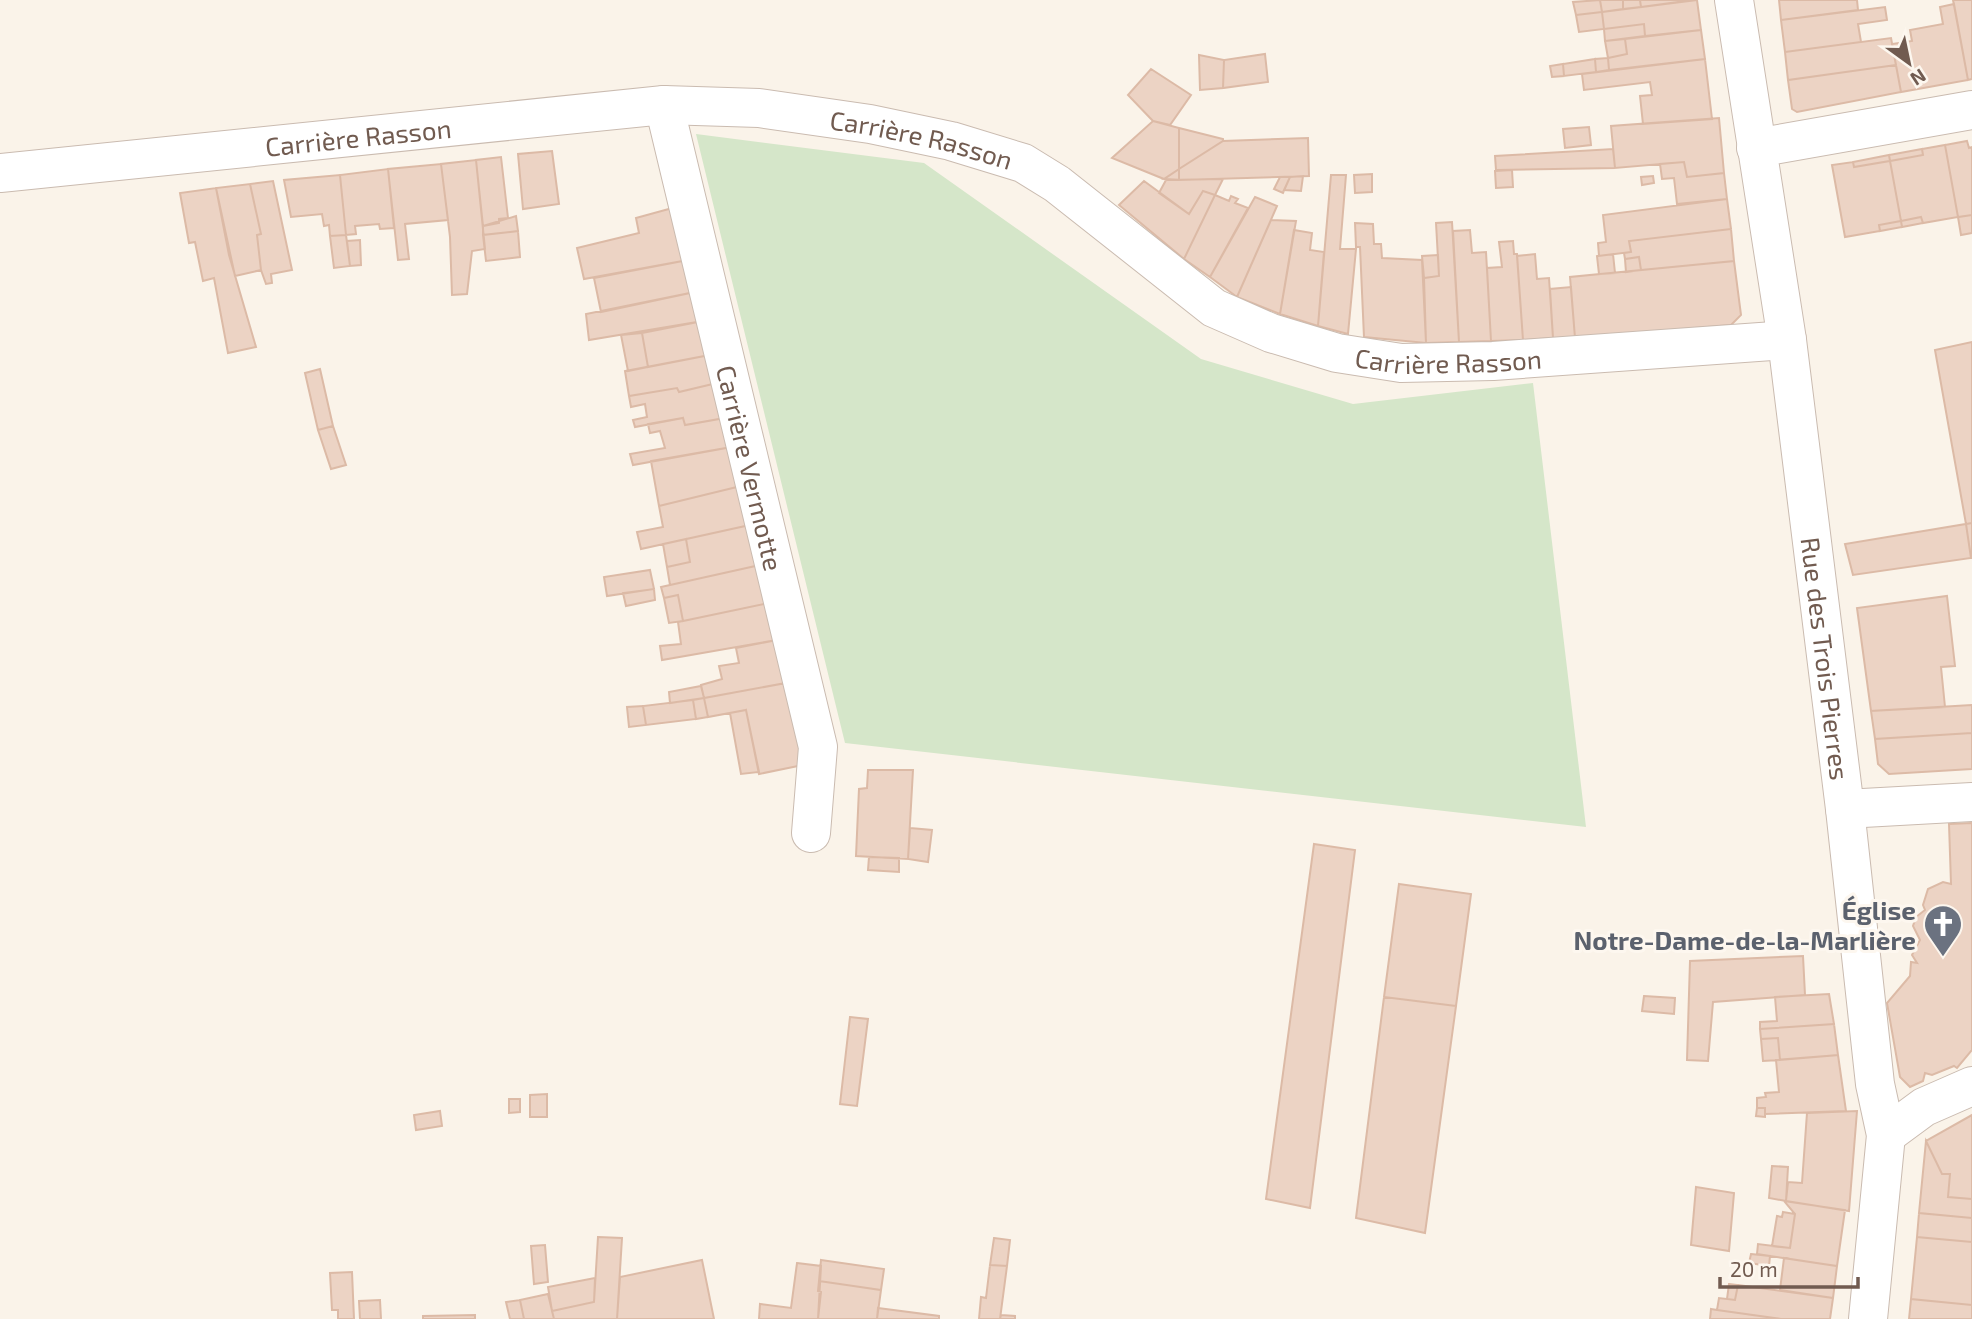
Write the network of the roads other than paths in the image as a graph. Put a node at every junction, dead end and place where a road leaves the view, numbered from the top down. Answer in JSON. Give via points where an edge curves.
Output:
{"nodes":[{"id":1,"x":1734,"y":0,"type":"edge"},
{"id":2,"x":664,"y":105,"type":"junction"},
{"id":3,"x":1972,"y":110,"type":"edge"},
{"id":4,"x":1756,"y":148,"type":"junction"},
{"id":5,"x":0,"y":173,"type":"edge"},
{"id":6,"x":1787,"y":340,"type":"junction"},
{"id":7,"x":1972,"y":802,"type":"edge"},
{"id":8,"x":1845,"y":809,"type":"junction"},
{"id":9,"x":811,"y":833,"type":"dead end"},
{"id":10,"x":1972,"y":1086,"type":"edge"},
{"id":11,"x":1886,"y":1135,"type":"junction"},
{"id":12,"x":1868,"y":1319,"type":"edge"}],
"edges":[{"from":1,"to":4,"type":"street","name":"Rue des Trois Pierres"},
{"from":2,"to":5,"type":"street","name":"Carrière Rasson"},
{"from":2,"to":6,"type":"street","name":"Carrière Rasson","via":[[759,108],[870,124],[951,141],[1023,163],[1057,184],[1214,308],[1271,333],[1337,353],[1401,363],[1493,361]]},
{"from":2,"to":9,"type":"street","name":"Carrière Vermotte","via":[[818,747]]},
{"from":3,"to":4,"type":"street"},
{"from":4,"to":6,"type":"street","name":"Rue des Trois Pierres"},
{"from":6,"to":8,"type":"street","name":"Rue des Trois Pierres"},
{"from":7,"to":8,"type":"street"},
{"from":8,"to":11,"type":"street","name":"Rue des Trois Pierres","via":[[1875,1084]]},
{"from":10,"to":11,"type":"street","via":[[1924,1107]]},
{"from":11,"to":12,"type":"street","name":"Rue des Trois Pierres"}]}
